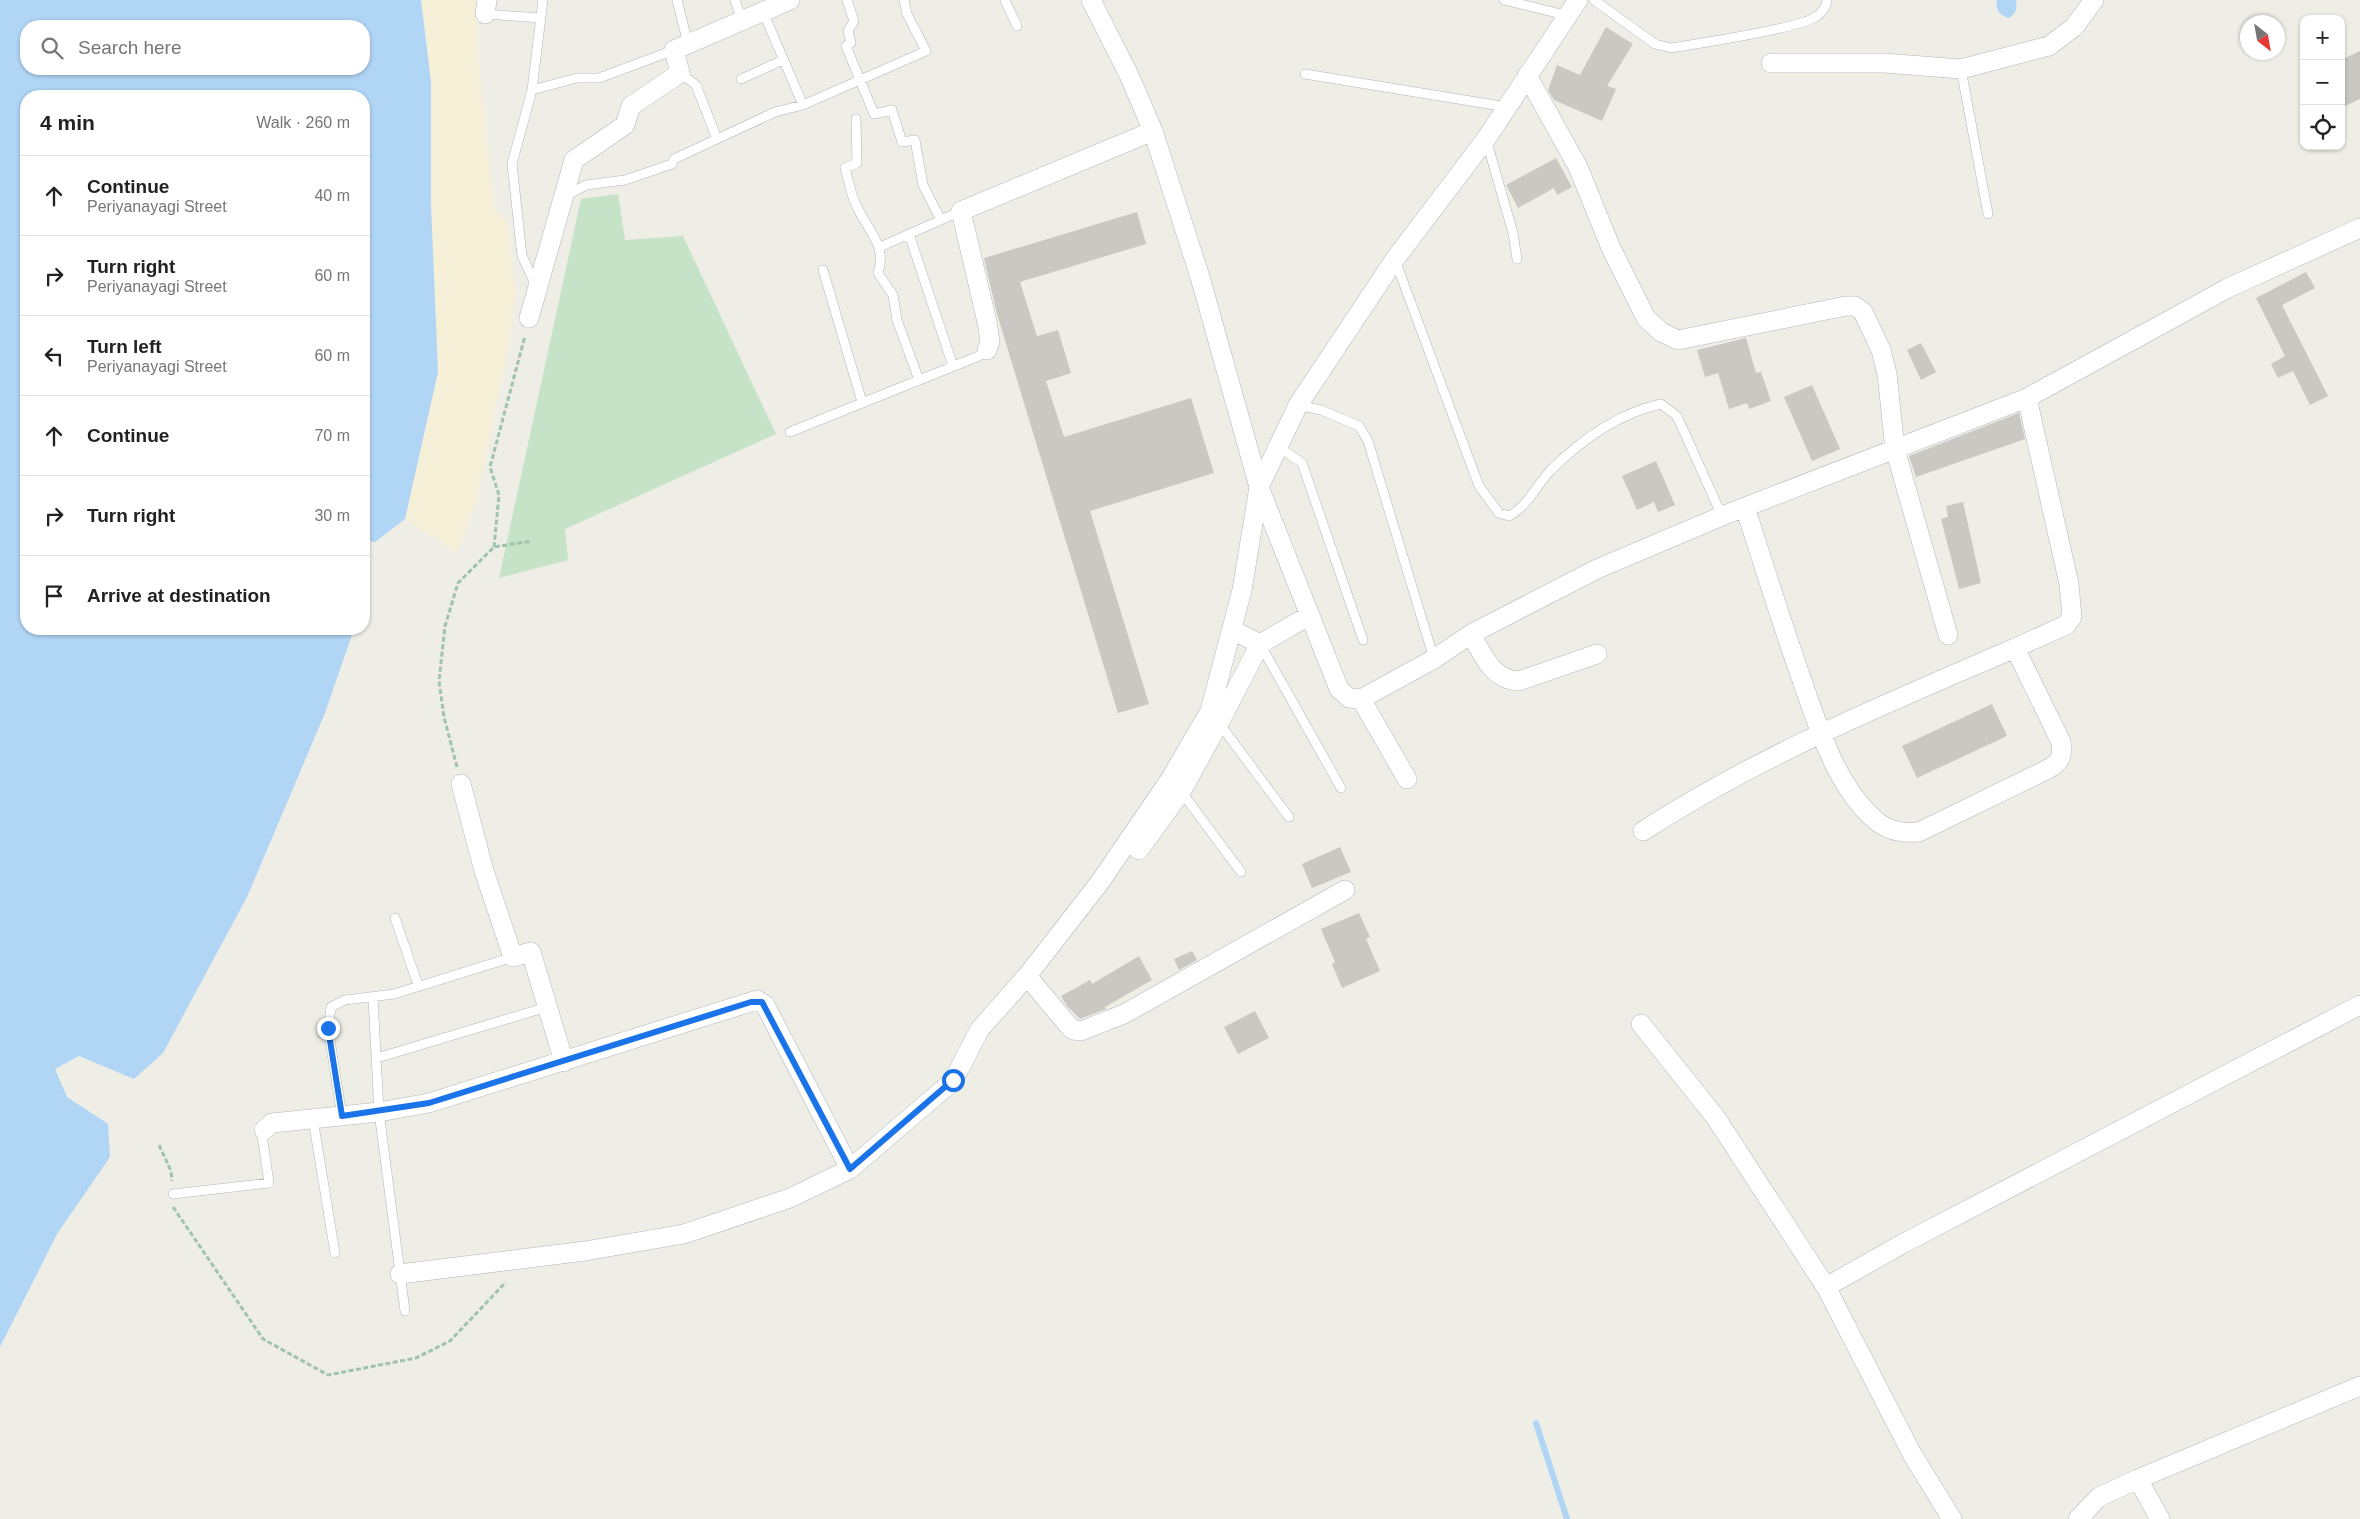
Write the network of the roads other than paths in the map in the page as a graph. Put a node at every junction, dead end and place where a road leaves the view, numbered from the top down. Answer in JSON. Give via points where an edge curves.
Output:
{"nodes":[{"id":1,"x":543,"y":0,"type":"edge"},
{"id":2,"x":677,"y":0,"type":"edge"},
{"id":3,"x":735,"y":0,"type":"edge"},
{"id":4,"x":790,"y":0,"type":"edge"},
{"id":5,"x":847,"y":0,"type":"edge"},
{"id":6,"x":904,"y":0,"type":"edge"},
{"id":7,"x":1005,"y":0,"type":"edge"},
{"id":8,"x":1091,"y":0,"type":"edge"},
{"id":9,"x":1504,"y":0,"type":"edge"},
{"id":10,"x":1594,"y":0,"type":"edge"},
{"id":11,"x":1827,"y":0,"type":"edge"},
{"id":12,"x":2094,"y":0,"type":"edge"},
{"id":13,"x":486,"y":7,"type":"edge"},
{"id":14,"x":1573,"y":8,"type":"edge"},
{"id":15,"x":763,"y":12,"type":"junction"},
{"id":16,"x":541,"y":18,"type":"junction"},
{"id":17,"x":742,"y":21,"type":"junction"},
{"id":18,"x":1018,"y":26,"type":"dead end"},
{"id":19,"x":681,"y":47,"type":"junction"},
{"id":20,"x":783,"y":60,"type":"junction"},
{"id":21,"x":1771,"y":63,"type":"dead end"},
{"id":22,"x":1961,"y":69,"type":"junction"},
{"id":23,"x":680,"y":73,"type":"junction"},
{"id":24,"x":1305,"y":74,"type":"dead end"},
{"id":25,"x":1527,"y":75,"type":"junction"},
{"id":26,"x":741,"y":78,"type":"dead end"},
{"id":27,"x":859,"y":81,"type":"junction"},
{"id":28,"x":532,"y":90,"type":"junction"},
{"id":29,"x":803,"y":105,"type":"junction"},
{"id":30,"x":1508,"y":107,"type":"junction"},
{"id":31,"x":856,"y":119,"type":"dead end"},
{"id":32,"x":1153,"y":131,"type":"junction"},
{"id":33,"x":717,"y":139,"type":"junction"},
{"id":34,"x":1486,"y":139,"type":"junction"},
{"id":35,"x":562,"y":199,"type":"junction"},
{"id":36,"x":961,"y":210,"type":"junction"},
{"id":37,"x":1988,"y":214,"type":"dead end"},
{"id":38,"x":941,"y":220,"type":"junction"},
{"id":39,"x":2360,"y":228,"type":"edge"},
{"id":40,"x":909,"y":234,"type":"junction"},
{"id":41,"x":880,"y":247,"type":"junction"},
{"id":42,"x":1395,"y":259,"type":"junction"},
{"id":43,"x":1517,"y":259,"type":"dead end"},
{"id":44,"x":824,"y":270,"type":"dead end"},
{"id":45,"x":537,"y":288,"type":"junction"},
{"id":46,"x":529,"y":318,"type":"road end"},
{"id":47,"x":986,"y":350,"type":"joint"},
{"id":48,"x":953,"y":366,"type":"junction"},
{"id":49,"x":919,"y":380,"type":"junction"},
{"id":50,"x":2027,"y":398,"type":"junction"},
{"id":51,"x":862,"y":402,"type":"junction"},
{"id":52,"x":1298,"y":405,"type":"junction"},
{"id":53,"x":790,"y":432,"type":"dead end"},
{"id":54,"x":1280,"y":447,"type":"junction"},
{"id":55,"x":1895,"y":449,"type":"junction"},
{"id":56,"x":1259,"y":487,"type":"junction"},
{"id":57,"x":1746,"y":507,"type":"junction"},
{"id":58,"x":1722,"y":516,"type":"junction"},
{"id":59,"x":1310,"y":615,"type":"junction"},
{"id":60,"x":1232,"y":630,"type":"junction"},
{"id":61,"x":1472,"y":634,"type":"junction"},
{"id":62,"x":1948,"y":635,"type":"dead end"},
{"id":63,"x":1362,"y":640,"type":"dead end"},
{"id":64,"x":1260,"y":644,"type":"junction"},
{"id":65,"x":2015,"y":648,"type":"junction"},
{"id":66,"x":1597,"y":654,"type":"dead end"},
{"id":67,"x":1434,"y":659,"type":"junction"},
{"id":68,"x":1361,"y":699,"type":"junction"},
{"id":69,"x":1215,"y":717,"type":"junction"},
{"id":70,"x":1820,"y":732,"type":"junction"},
{"id":71,"x":1407,"y":779,"type":"dead end"},
{"id":72,"x":461,"y":784,"type":"road end"},
{"id":73,"x":1176,"y":785,"type":"junction"},
{"id":74,"x":1341,"y":788,"type":"dead end"},
{"id":75,"x":1289,"y":817,"type":"dead end"},
{"id":76,"x":1643,"y":831,"type":"dead end"},
{"id":77,"x":1139,"y":850,"type":"dead end"},
{"id":78,"x":1241,"y":872,"type":"dead end"},
{"id":79,"x":1345,"y":890,"type":"dead end"},
{"id":80,"x":395,"y":918,"type":"dead end"},
{"id":81,"x":513,"y":957,"type":"junction"},
{"id":82,"x":1027,"y":976,"type":"junction"},
{"id":83,"x":418,"y":985,"type":"junction"},
{"id":84,"x":374,"y":997,"type":"junction"},
{"id":85,"x":2360,"y":1005,"type":"edge"},
{"id":86,"x":547,"y":1008,"type":"junction"},
{"id":87,"x":1641,"y":1024,"type":"dead end"},
{"id":88,"x":377,"y":1058,"type":"junction"},
{"id":89,"x":564,"y":1062,"type":"junction"},
{"id":90,"x":379,"y":1112,"type":"junction"},
{"id":91,"x":342,"y":1116,"type":"junction"},
{"id":92,"x":313,"y":1119,"type":"junction"},
{"id":93,"x":264,"y":1130,"type":"joint"},
{"id":94,"x":850,"y":1169,"type":"junction"},
{"id":95,"x":172,"y":1194,"type":"road end"},
{"id":96,"x":335,"y":1253,"type":"dead end"},
{"id":97,"x":400,"y":1274,"type":"junction"},
{"id":98,"x":1826,"y":1287,"type":"junction"},
{"id":99,"x":405,"y":1311,"type":"dead end"},
{"id":100,"x":2360,"y":1386,"type":"edge"},
{"id":101,"x":2138,"y":1479,"type":"junction"},
{"id":102,"x":1952,"y":1519,"type":"edge"},
{"id":103,"x":2078,"y":1519,"type":"edge"},
{"id":104,"x":2160,"y":1519,"type":"edge"}],
"edges":[{"from":1,"to":16,"type":"lane"},
{"from":2,"to":19,"type":"lane"},
{"from":3,"to":17,"type":"lane"},
{"from":4,"to":15,"type":"street"},
{"from":5,"to":27,"type":"lane","via":[[854,21],[848,31],[850,43],[846,46]]},
{"from":6,"to":27,"type":"lane","via":[[907,14],[926,51]]},
{"from":7,"to":18,"type":"lane"},
{"from":8,"to":32,"type":"street"},
{"from":9,"to":14,"type":"lane"},
{"from":10,"to":11,"type":"lane","via":[[1654,44],[1671,48],[1796,24],[1817,17]]},
{"from":12,"to":22,"type":"street","via":[[2074,27],[2049,46]]},
{"from":13,"to":16,"type":"lane"},
{"from":14,"to":25,"type":"street"},
{"from":15,"to":17,"type":"street"},
{"from":15,"to":20,"type":"lane"},
{"from":16,"to":28,"type":"lane"},
{"from":17,"to":19,"type":"street"},
{"from":19,"to":23,"type":"street"},
{"from":19,"to":28,"type":"lane","via":[[599,78],[577,78]]},
{"from":20,"to":26,"type":"lane"},
{"from":20,"to":29,"type":"lane"},
{"from":21,"to":22,"type":"street","via":[[1884,63]]},
{"from":22,"to":37,"type":"lane"},
{"from":23,"to":33,"type":"lane","via":[[696,85]]},
{"from":23,"to":35,"type":"street","via":[[630,106],[625,125],[574,160]]},
{"from":24,"to":30,"type":"lane"},
{"from":25,"to":30,"type":"street"},
{"from":25,"to":55,"type":"street","via":[[1578,167],[1611,248],[1646,318],[1661,332],[1678,340],[1855,306],[1863,312],[1888,374]]},
{"from":27,"to":29,"type":"lane"},
{"from":27,"to":38,"type":"lane","via":[[874,114],[892,110],[902,142],[915,140],[923,185]]},
{"from":28,"to":45,"type":"lane","via":[[512,164],[522,256]]},
{"from":29,"to":33,"type":"lane","via":[[775,112]]},
{"from":30,"to":34,"type":"street"},
{"from":31,"to":41,"type":"lane","via":[[857,163],[845,168],[857,208]]},
{"from":32,"to":36,"type":"street"},
{"from":32,"to":56,"type":"street","via":[[1200,277]]},
{"from":33,"to":35,"type":"lane","via":[[674,159],[672,164],[625,180],[586,186]]},
{"from":34,"to":42,"type":"street"},
{"from":34,"to":43,"type":"lane","via":[[1514,233]]},
{"from":35,"to":45,"type":"street"},
{"from":36,"to":38,"type":"lane"},
{"from":36,"to":47,"type":"street","via":[[987,322],[990,341]]},
{"from":38,"to":40,"type":"lane"},
{"from":39,"to":50,"type":"street","via":[[2228,288]]},
{"from":40,"to":41,"type":"lane"},
{"from":40,"to":48,"type":"lane"},
{"from":41,"to":49,"type":"lane","via":[[878,273],[893,295],[897,320]]},
{"from":42,"to":52,"type":"street"},
{"from":42,"to":58,"type":"lane","via":[[1479,486],[1499,513],[1509,516],[1518,511],[1549,472],[1581,443],[1625,417],[1661,404],[1677,416]]},
{"from":44,"to":51,"type":"lane"},
{"from":45,"to":46,"type":"street"},
{"from":47,"to":48,"type":"lane"},
{"from":48,"to":49,"type":"lane"},
{"from":49,"to":51,"type":"lane"},
{"from":50,"to":55,"type":"street"},
{"from":50,"to":65,"type":"street","via":[[2069,584],[2072,617],[2066,625]]},
{"from":51,"to":53,"type":"lane"},
{"from":52,"to":54,"type":"street"},
{"from":52,"to":67,"type":"lane","via":[[1321,410],[1359,426],[1368,441]]},
{"from":54,"to":56,"type":"street"},
{"from":54,"to":63,"type":"lane","via":[[1302,463]]},
{"from":55,"to":57,"type":"street"},
{"from":55,"to":62,"type":"street"},
{"from":56,"to":59,"type":"street"},
{"from":56,"to":60,"type":"street"},
{"from":57,"to":58,"type":"street"},
{"from":57,"to":70,"type":"street"},
{"from":58,"to":61,"type":"street","via":[[1597,569]]},
{"from":59,"to":64,"type":"street"},
{"from":59,"to":68,"type":"street","via":[[1339,689],[1349,698]]},
{"from":60,"to":64,"type":"street"},
{"from":60,"to":69,"type":"street"},
{"from":61,"to":66,"type":"street","via":[[1490,667],[1510,681],[1519,681]]},
{"from":61,"to":67,"type":"street"},
{"from":64,"to":69,"type":"street"},
{"from":64,"to":74,"type":"lane"},
{"from":65,"to":70,"type":"street"},
{"from":65,"to":70,"type":"street","via":[[2061,742],[2059,763],[1936,826],[1919,832],[1899,833],[1880,824],[1859,802],[1840,774]]},
{"from":67,"to":68,"type":"street"},
{"from":68,"to":71,"type":"street"},
{"from":69,"to":73,"type":"street"},
{"from":69,"to":75,"type":"lane"},
{"from":70,"to":76,"type":"street","via":[[1729,779]]},
{"from":72,"to":81,"type":"street","via":[[484,871]]},
{"from":73,"to":77,"type":"street"},
{"from":73,"to":78,"type":"lane"},
{"from":73,"to":82,"type":"street"},
{"from":79,"to":82,"type":"street","via":[[1124,1014],[1080,1031],[1068,1025]]},
{"from":80,"to":83,"type":"lane"},
{"from":81,"to":83,"type":"lane"},
{"from":81,"to":86,"type":"street","via":[[531,952]]},
{"from":82,"to":94,"type":"street","via":[[980,1029],[953,1080]]},
{"from":83,"to":84,"type":"lane"},
{"from":84,"to":88,"type":"lane"},
{"from":84,"to":91,"type":"lane","via":[[345,1000],[331,1007],[328,1028]]},
{"from":85,"to":98,"type":"street"},
{"from":86,"to":88,"type":"lane"},
{"from":86,"to":89,"type":"street"},
{"from":87,"to":98,"type":"street","via":[[1716,1118]]},
{"from":88,"to":90,"type":"lane"},
{"from":89,"to":90,"type":"street","via":[[429,1103]]},
{"from":89,"to":94,"type":"street","via":[[751,1002],[762,1002]]},
{"from":90,"to":91,"type":"street"},
{"from":90,"to":97,"type":"lane"},
{"from":91,"to":92,"type":"street"},
{"from":92,"to":93,"type":"street","via":[[272,1123]]},
{"from":92,"to":96,"type":"lane"},
{"from":93,"to":95,"type":"lane","via":[[269,1183]]},
{"from":94,"to":97,"type":"street","via":[[790,1198],[684,1234],[585,1251]]},
{"from":97,"to":99,"type":"lane"},
{"from":98,"to":102,"type":"street","via":[[1912,1454]]},
{"from":100,"to":101,"type":"street"},
{"from":101,"to":103,"type":"street","via":[[2099,1497]]},
{"from":101,"to":104,"type":"street"}]}
